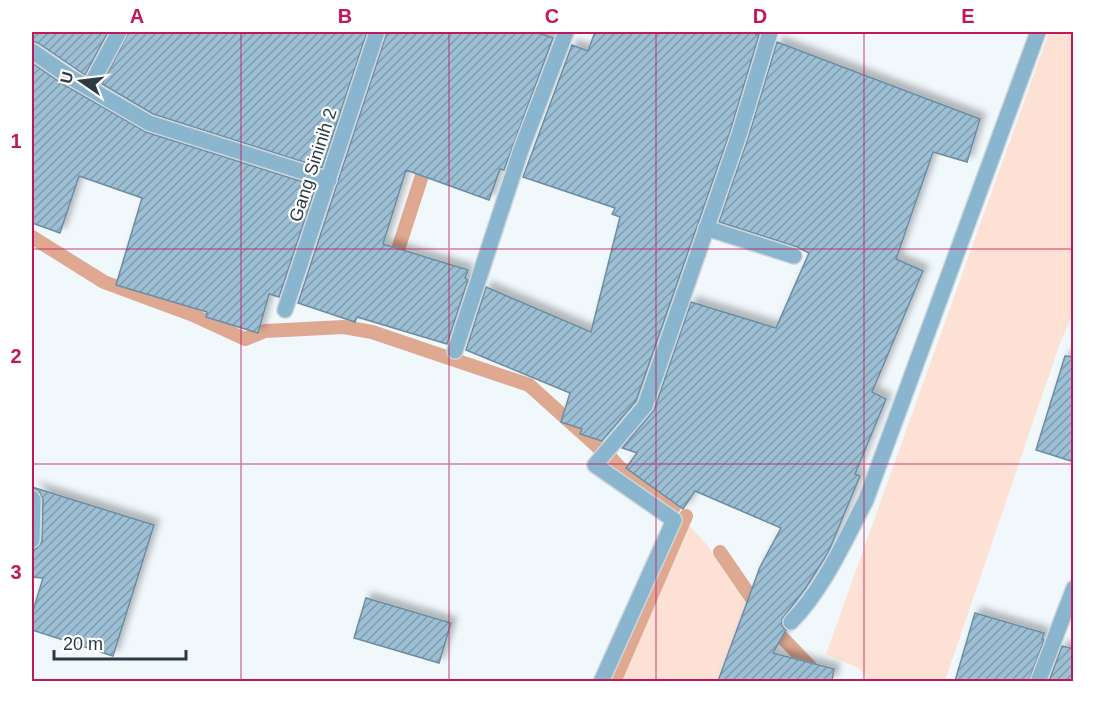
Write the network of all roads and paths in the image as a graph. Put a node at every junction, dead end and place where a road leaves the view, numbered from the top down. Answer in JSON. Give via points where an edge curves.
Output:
{"nodes":[{"id":1,"x":119,"y":32,"type":"edge"},
{"id":2,"x":376,"y":32,"type":"edge"},
{"id":3,"x":566,"y":32,"type":"edge"},
{"id":4,"x":770,"y":32,"type":"edge"},
{"id":5,"x":1038,"y":32,"type":"edge"},
{"id":6,"x":32,"y":51,"type":"edge"},
{"id":7,"x":89,"y":88,"type":"junction"},
{"id":8,"x":329,"y":180,"type":"junction"},
{"id":9,"x":706,"y":228,"type":"junction"},
{"id":10,"x":794,"y":256,"type":"dead end"},
{"id":11,"x":285,"y":310,"type":"dead end"},
{"id":12,"x":455,"y":351,"type":"dead end"},
{"id":13,"x":32,"y":498,"type":"edge"},
{"id":14,"x":32,"y":540,"type":"edge"},
{"id":15,"x":1074,"y":588,"type":"edge"},
{"id":16,"x":791,"y":622,"type":"dead end"},
{"id":17,"x":601,"y":681,"type":"edge"},
{"id":18,"x":1038,"y":681,"type":"edge"}],
"edges":[{"from":1,"to":7,"type":"street"},
{"from":2,"to":8,"type":"street","name":"Gang Sininih 2"},
{"from":3,"to":12,"type":"street","via":[[521,150]]},
{"from":4,"to":9,"type":"street"},
{"from":5,"to":16,"type":"street","via":[[866,500],[803,610]]},
{"from":6,"to":7,"type":"street"},
{"from":7,"to":8,"type":"street","via":[[149,123]]},
{"from":8,"to":11,"type":"street","name":"Gang Sininih 2"},
{"from":9,"to":10,"type":"street"},
{"from":9,"to":17,"type":"street","via":[[645,406],[595,465],[674,520]]},
{"from":13,"to":14,"type":"street"},
{"from":15,"to":18,"type":"street"}]}
